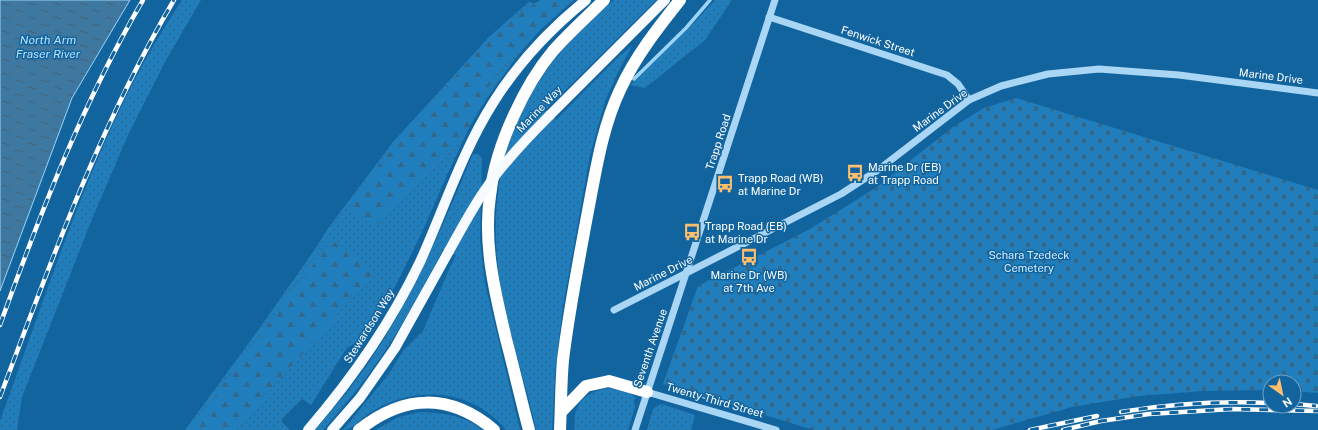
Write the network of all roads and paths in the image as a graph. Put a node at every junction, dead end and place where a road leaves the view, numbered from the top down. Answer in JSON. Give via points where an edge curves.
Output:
{"nodes":[{"id":1,"x":586,"y":0,"type":"edge"},
{"id":2,"x":604,"y":0,"type":"edge"},
{"id":3,"x":665,"y":0,"type":"edge"},
{"id":4,"x":680,"y":0,"type":"edge"},
{"id":5,"x":775,"y":0,"type":"edge"},
{"id":6,"x":769,"y":17,"type":"junction"},
{"id":7,"x":1318,"y":93,"type":"edge"},
{"id":8,"x":969,"y":100,"type":"junction"},
{"id":9,"x":687,"y":274,"type":"junction"},
{"id":10,"x":614,"y":310,"type":"dead end"},
{"id":11,"x":647,"y":392,"type":"junction"},
{"id":12,"x":560,"y":412,"type":"junction"},
{"id":13,"x":308,"y":430,"type":"edge"},
{"id":14,"x":332,"y":430,"type":"edge"},
{"id":15,"x":359,"y":430,"type":"edge"},
{"id":16,"x":494,"y":430,"type":"edge"},
{"id":17,"x":529,"y":430,"type":"edge"},
{"id":18,"x":560,"y":430,"type":"edge"},
{"id":19,"x":635,"y":430,"type":"edge"},
{"id":20,"x":776,"y":430,"type":"edge"}],
"edges":[{"from":1,"to":13,"type":"main road","name":"Stewardson Way","via":[[541,41],[502,89],[471,144],[401,299],[378,338],[333,401]]},
{"from":2,"to":17,"type":"highway","via":[[552,52],[521,99],[496,163],[489,197],[488,228],[497,300]]},
{"from":3,"to":14,"type":"main road","name":"Marine Way","bridge":true,"via":[[529,136],[498,172],[475,205],[395,348],[365,392]]},
{"from":4,"to":12,"type":"highway","via":[[632,64],[609,119],[598,158],[575,278],[563,361]]},
{"from":5,"to":6,"type":"street","name":"Trapp Road"},
{"from":6,"to":8,"type":"street","name":"Fenwick Street","via":[[947,75],[958,84]]},
{"from":6,"to":9,"type":"street","name":"Trapp Road"},
{"from":7,"to":8,"type":"street","name":"Marine Drive","via":[[1179,75],[1099,69],[1035,77],[1001,86]]},
{"from":8,"to":9,"type":"street","name":"Marine Drive","via":[[878,170],[841,194]]},
{"from":9,"to":10,"type":"street","name":"Marine Drive"},
{"from":9,"to":11,"type":"street","name":"Seventh Avenue"},
{"from":11,"to":12,"type":"highway","via":[[609,381],[586,386]]},
{"from":11,"to":19,"type":"street","name":"Seventh Avenue"},
{"from":11,"to":20,"type":"street","name":"Twenty-Third Street"},
{"from":12,"to":18,"type":"highway"},
{"from":15,"to":16,"type":"highway","via":[[397,407],[416,403],[453,406],[470,413]]}]}
